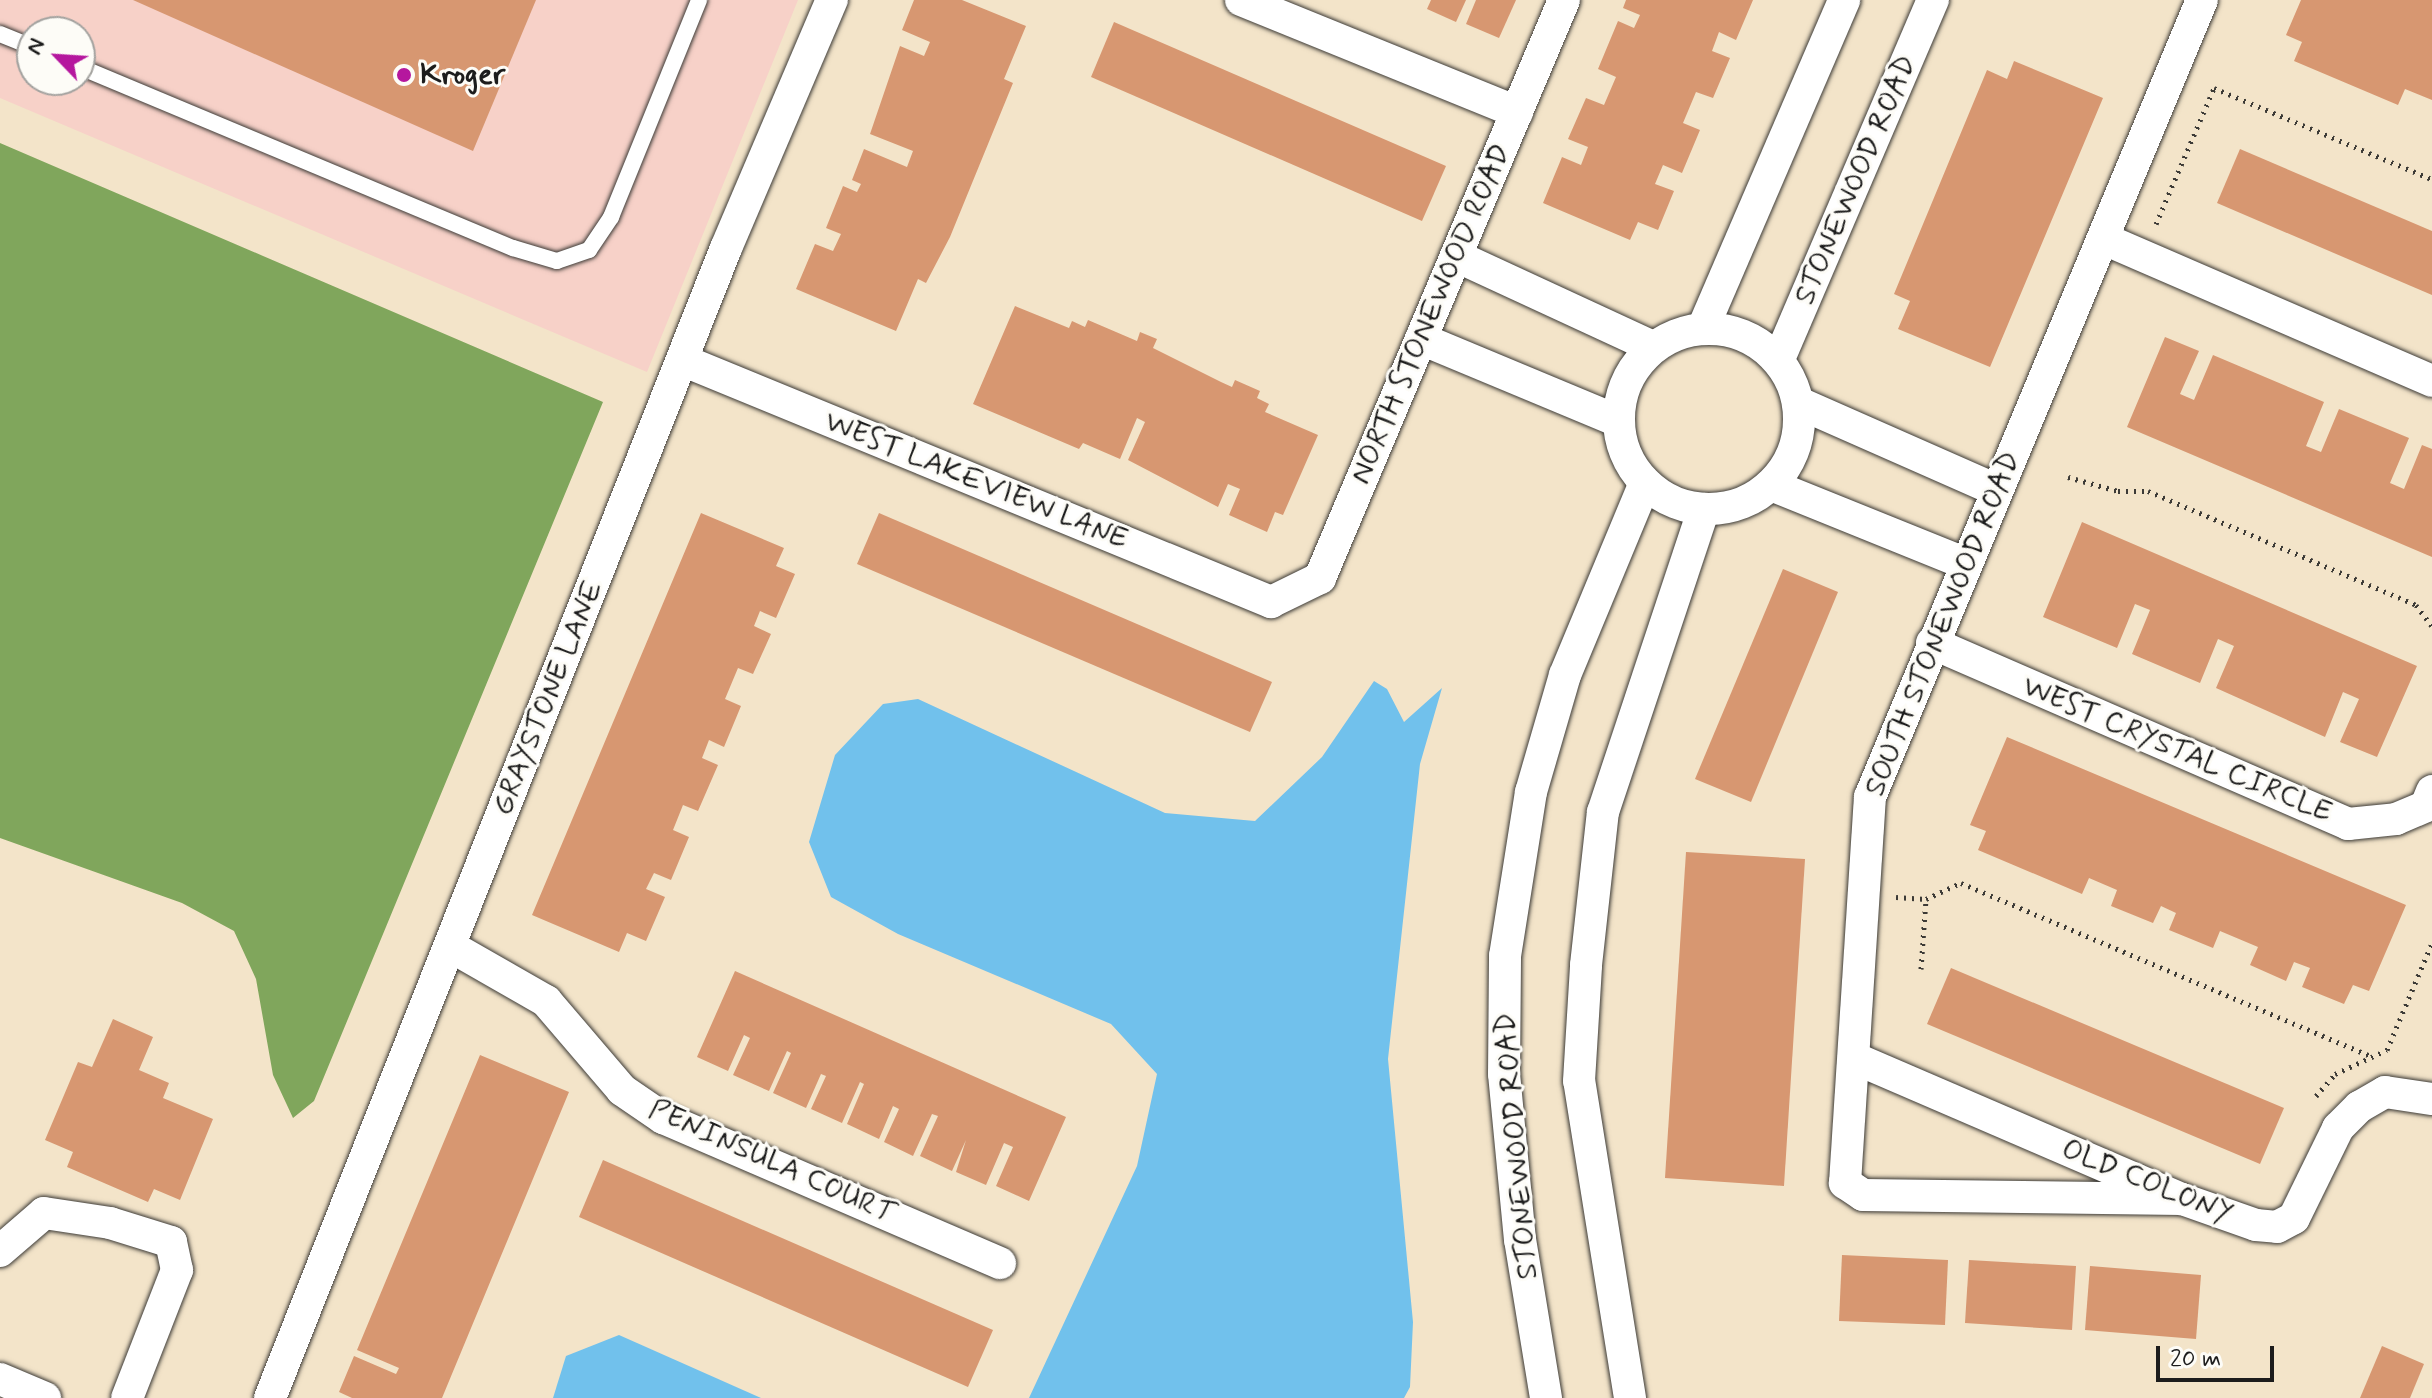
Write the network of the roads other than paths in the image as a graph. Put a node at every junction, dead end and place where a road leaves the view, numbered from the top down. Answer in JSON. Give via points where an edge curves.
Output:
{"nodes":[{"id":1,"x":699,"y":0,"type":"edge"},
{"id":2,"x":832,"y":0,"type":"edge"},
{"id":3,"x":1241,"y":0,"type":"edge"},
{"id":4,"x":1564,"y":0,"type":"edge"},
{"id":5,"x":1844,"y":0,"type":"edge"},
{"id":6,"x":1933,"y":0,"type":"edge"},
{"id":7,"x":2202,"y":0,"type":"edge"},
{"id":8,"x":96,"y":74,"type":"edge"},
{"id":9,"x":1517,"y":112,"type":"junction"},
{"id":10,"x":2104,"y":239,"type":"junction"},
{"id":11,"x":1456,"y":256,"type":"junction"},
{"id":12,"x":1703,"y":328,"type":"junction"},
{"id":13,"x":1421,"y":339,"type":"junction"},
{"id":14,"x":1653,"y":347,"type":"junction"},
{"id":15,"x":1779,"y":359,"type":"junction"},
{"id":16,"x":682,"y":360,"type":"junction"},
{"id":17,"x":2432,"y":381,"type":"edge"},
{"id":18,"x":1799,"y":403,"type":"junction"},
{"id":19,"x":1618,"y":421,"type":"junction"},
{"id":20,"x":1645,"y":483,"type":"junction"},
{"id":21,"x":1771,"y":485,"type":"junction"},
{"id":22,"x":1996,"y":490,"type":"junction"},
{"id":23,"x":1704,"y":509,"type":"junction"},
{"id":24,"x":1964,"y":563,"type":"junction"},
{"id":25,"x":1271,"y":602,"type":"joint"},
{"id":26,"x":1932,"y":643,"type":"junction"},
{"id":27,"x":2429,"y":798,"type":"edge"},
{"id":28,"x":450,"y":946,"type":"junction"},
{"id":29,"x":1854,"y":1058,"type":"junction"},
{"id":30,"x":2432,"y":1099,"type":"edge"},
{"id":31,"x":2182,"y":1199,"type":"junction"},
{"id":32,"x":0,"y":1251,"type":"edge"},
{"id":33,"x":1000,"y":1263,"type":"dead end"},
{"id":34,"x":0,"y":1379,"type":"edge"},
{"id":35,"x":45,"y":1398,"type":"edge"},
{"id":36,"x":127,"y":1398,"type":"edge"},
{"id":37,"x":270,"y":1398,"type":"edge"},
{"id":38,"x":1546,"y":1398,"type":"edge"},
{"id":39,"x":1630,"y":1398,"type":"edge"}],
"edges":[{"from":1,"to":8,"type":"lane","via":[[611,217],[589,250],[557,261]]},
{"from":2,"to":16,"type":"street","name":"GRAYSTONE LANE"},
{"from":3,"to":9,"type":"street"},
{"from":4,"to":9,"type":"street","name":"NORTH STONEWOOD ROAD"},
{"from":5,"to":12,"type":"street"},
{"from":6,"to":15,"type":"street","name":"STONEWOOD ROAD"},
{"from":7,"to":10,"type":"street","name":"SOUTH STONEWOOD ROAD"},
{"from":9,"to":11,"type":"street","name":"NORTH STONEWOOD ROAD"},
{"from":10,"to":17,"type":"street"},
{"from":10,"to":22,"type":"street","name":"SOUTH STONEWOOD ROAD"},
{"from":11,"to":13,"type":"street","name":"NORTH STONEWOOD ROAD"},
{"from":11,"to":14,"type":"street"},
{"from":12,"to":14,"type":"street"},
{"from":12,"to":15,"type":"street","via":[[1731,330],[1757,341]]},
{"from":13,"to":19,"type":"street"},
{"from":13,"to":25,"type":"street","name":"NORTH STONEWOOD ROAD","via":[[1320,578]]},
{"from":14,"to":19,"type":"street","via":[[1627,380]]},
{"from":15,"to":18,"type":"street"},
{"from":16,"to":25,"type":"street","name":"WEST LAKEVIEW LANE"},
{"from":16,"to":28,"type":"street","name":"GRAYSTONE LANE"},
{"from":18,"to":21,"type":"street","via":[[1796,448]]},
{"from":18,"to":22,"type":"street"},
{"from":19,"to":20,"type":"street","via":[[1626,454]]},
{"from":20,"to":23,"type":"street","via":[[1672,502]]},
{"from":20,"to":38,"type":"street","name":"STONEWOOD ROAD","via":[[1561,689],[1531,792],[1505,956],[1504,1074],[1520,1240]]},
{"from":21,"to":23,"type":"street","via":[[1740,504]]},
{"from":21,"to":24,"type":"street"},
{"from":22,"to":24,"type":"street","name":"SOUTH STONEWOOD ROAD"},
{"from":23,"to":39,"type":"street","via":[[1603,812],[1586,965],[1579,1081]]},
{"from":24,"to":26,"type":"street","name":"SOUTH STONEWOOD ROAD"},
{"from":26,"to":27,"type":"street","name":"WEST CRYSTAL CIRCLE","via":[[2348,824],[2396,819]]},
{"from":26,"to":29,"type":"street","name":"SOUTH STONEWOOD ROAD","via":[[1870,797]]},
{"from":28,"to":33,"type":"street","name":"PENINSULA COURT","via":[[546,1001],[622,1090],[663,1118]]},
{"from":28,"to":37,"type":"street","name":"GRAYSTONE LANE"},
{"from":29,"to":31,"type":"street","name":"OLD COLONY"},
{"from":29,"to":31,"type":"street","name":"SOUTH STONEWOOD ROAD","via":[[1845,1183],[1863,1195]]},
{"from":30,"to":31,"type":"street","name":"OLD COLONY","via":[[2385,1092],[2338,1128],[2302,1206],[2277,1227],[2256,1225]]},
{"from":32,"to":36,"type":"street","via":[[44,1213],[110,1223],[171,1242],[177,1270]]},
{"from":34,"to":35,"type":"street"}]}
